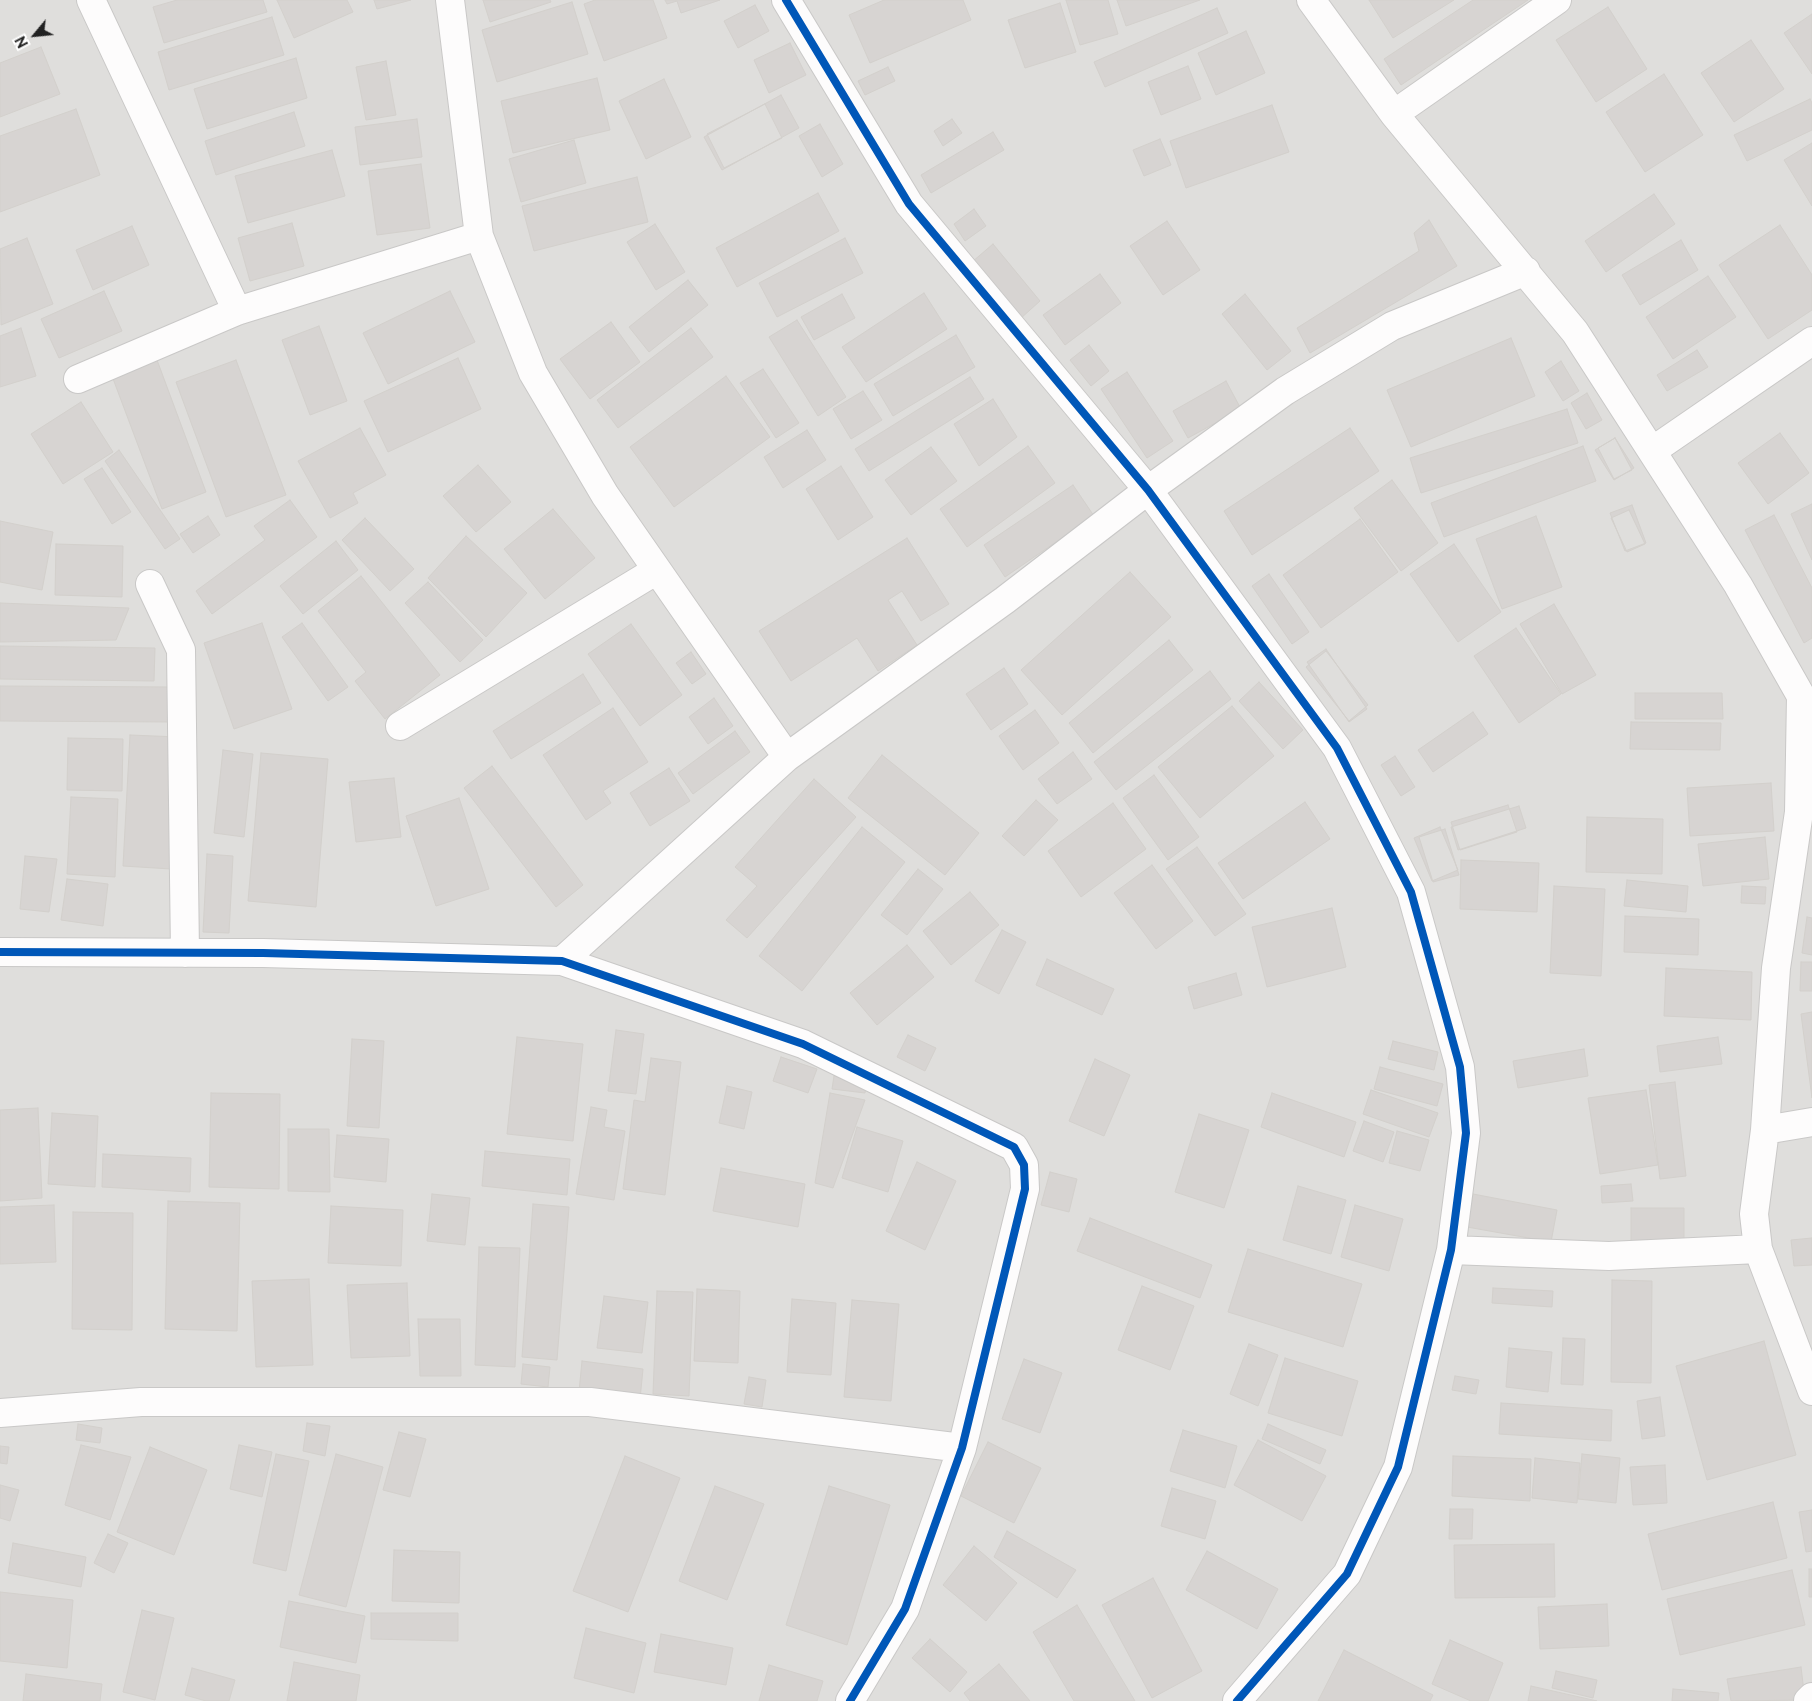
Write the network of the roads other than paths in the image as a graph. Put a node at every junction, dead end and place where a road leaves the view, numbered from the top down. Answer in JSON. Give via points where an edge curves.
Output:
{"nodes":[{"id":1,"x":91,"y":0,"type":"edge"},
{"id":2,"x":450,"y":0,"type":"edge"},
{"id":3,"x":786,"y":0,"type":"edge"},
{"id":4,"x":1311,"y":0,"type":"edge"},
{"id":5,"x":1557,"y":0,"type":"edge"},
{"id":6,"x":1394,"y":114,"type":"junction"},
{"id":7,"x":479,"y":236,"type":"junction"},
{"id":8,"x":1526,"y":271,"type":"junction"},
{"id":9,"x":237,"y":311,"type":"junction"},
{"id":10,"x":1812,"y":341,"type":"edge"},
{"id":11,"x":78,"y":379,"type":"dead end"},
{"id":12,"x":1652,"y":451,"type":"junction"},
{"id":13,"x":1148,"y":490,"type":"junction"},
{"id":14,"x":657,"y":570,"type":"junction"},
{"id":15,"x":150,"y":584,"type":"dead end"},
{"id":16,"x":1807,"y":694,"type":"edge"},
{"id":17,"x":400,"y":726,"type":"dead end"},
{"id":18,"x":787,"y":757,"type":"junction"},
{"id":19,"x":0,"y":952,"type":"edge"},
{"id":20,"x":185,"y":952,"type":"junction"},
{"id":21,"x":562,"y":961,"type":"junction"},
{"id":22,"x":1812,"y":1122,"type":"edge"},
{"id":23,"x":1765,"y":1130,"type":"junction"},
{"id":24,"x":1758,"y":1249,"type":"junction"},
{"id":25,"x":1451,"y":1250,"type":"junction"},
{"id":26,"x":1812,"y":1392,"type":"edge"},
{"id":27,"x":0,"y":1413,"type":"edge"},
{"id":28,"x":962,"y":1448,"type":"junction"},
{"id":29,"x":1812,"y":1696,"type":"edge"},
{"id":30,"x":850,"y":1701,"type":"edge"},
{"id":31,"x":1236,"y":1701,"type":"edge"},
{"id":32,"x":1808,"y":1701,"type":"edge"}],
"edges":[{"from":1,"to":9,"type":"street"},
{"from":2,"to":7,"type":"street"},
{"from":3,"to":13,"type":"street","via":[[909,204]]},
{"from":4,"to":6,"type":"street"},
{"from":5,"to":6,"type":"street"},
{"from":6,"to":8,"type":"street"},
{"from":7,"to":9,"type":"street"},
{"from":7,"to":14,"type":"street","via":[[533,373],[605,495]]},
{"from":8,"to":12,"type":"street","via":[[1575,332]]},
{"from":8,"to":13,"type":"street","via":[[1392,326],[1285,391]]},
{"from":9,"to":11,"type":"street"},
{"from":10,"to":12,"type":"street"},
{"from":12,"to":16,"type":"street"},
{"from":13,"to":18,"type":"street","via":[[1005,600]]},
{"from":13,"to":25,"type":"street","via":[[1336,748],[1412,892],[1460,1067],[1466,1134]]},
{"from":14,"to":17,"type":"street"},
{"from":14,"to":18,"type":"street"},
{"from":15,"to":20,"type":"street","via":[[181,650]]},
{"from":16,"to":23,"type":"street","via":[[1799,812],[1776,968]]},
{"from":18,"to":21,"type":"street"},
{"from":19,"to":20,"type":"street"},
{"from":20,"to":21,"type":"street"},
{"from":21,"to":28,"type":"street","via":[[803,1044],[1014,1147],[1024,1165],[1025,1189]]},
{"from":22,"to":23,"type":"street"},
{"from":23,"to":24,"type":"street","via":[[1754,1214]]},
{"from":24,"to":25,"type":"street","via":[[1609,1256]]},
{"from":24,"to":26,"type":"street"},
{"from":25,"to":31,"type":"street","via":[[1398,1467],[1347,1574]]},
{"from":27,"to":28,"type":"street","via":[[141,1402],[590,1402]]},
{"from":28,"to":30,"type":"street","via":[[905,1609]]},
{"from":29,"to":32,"type":"street"}]}
